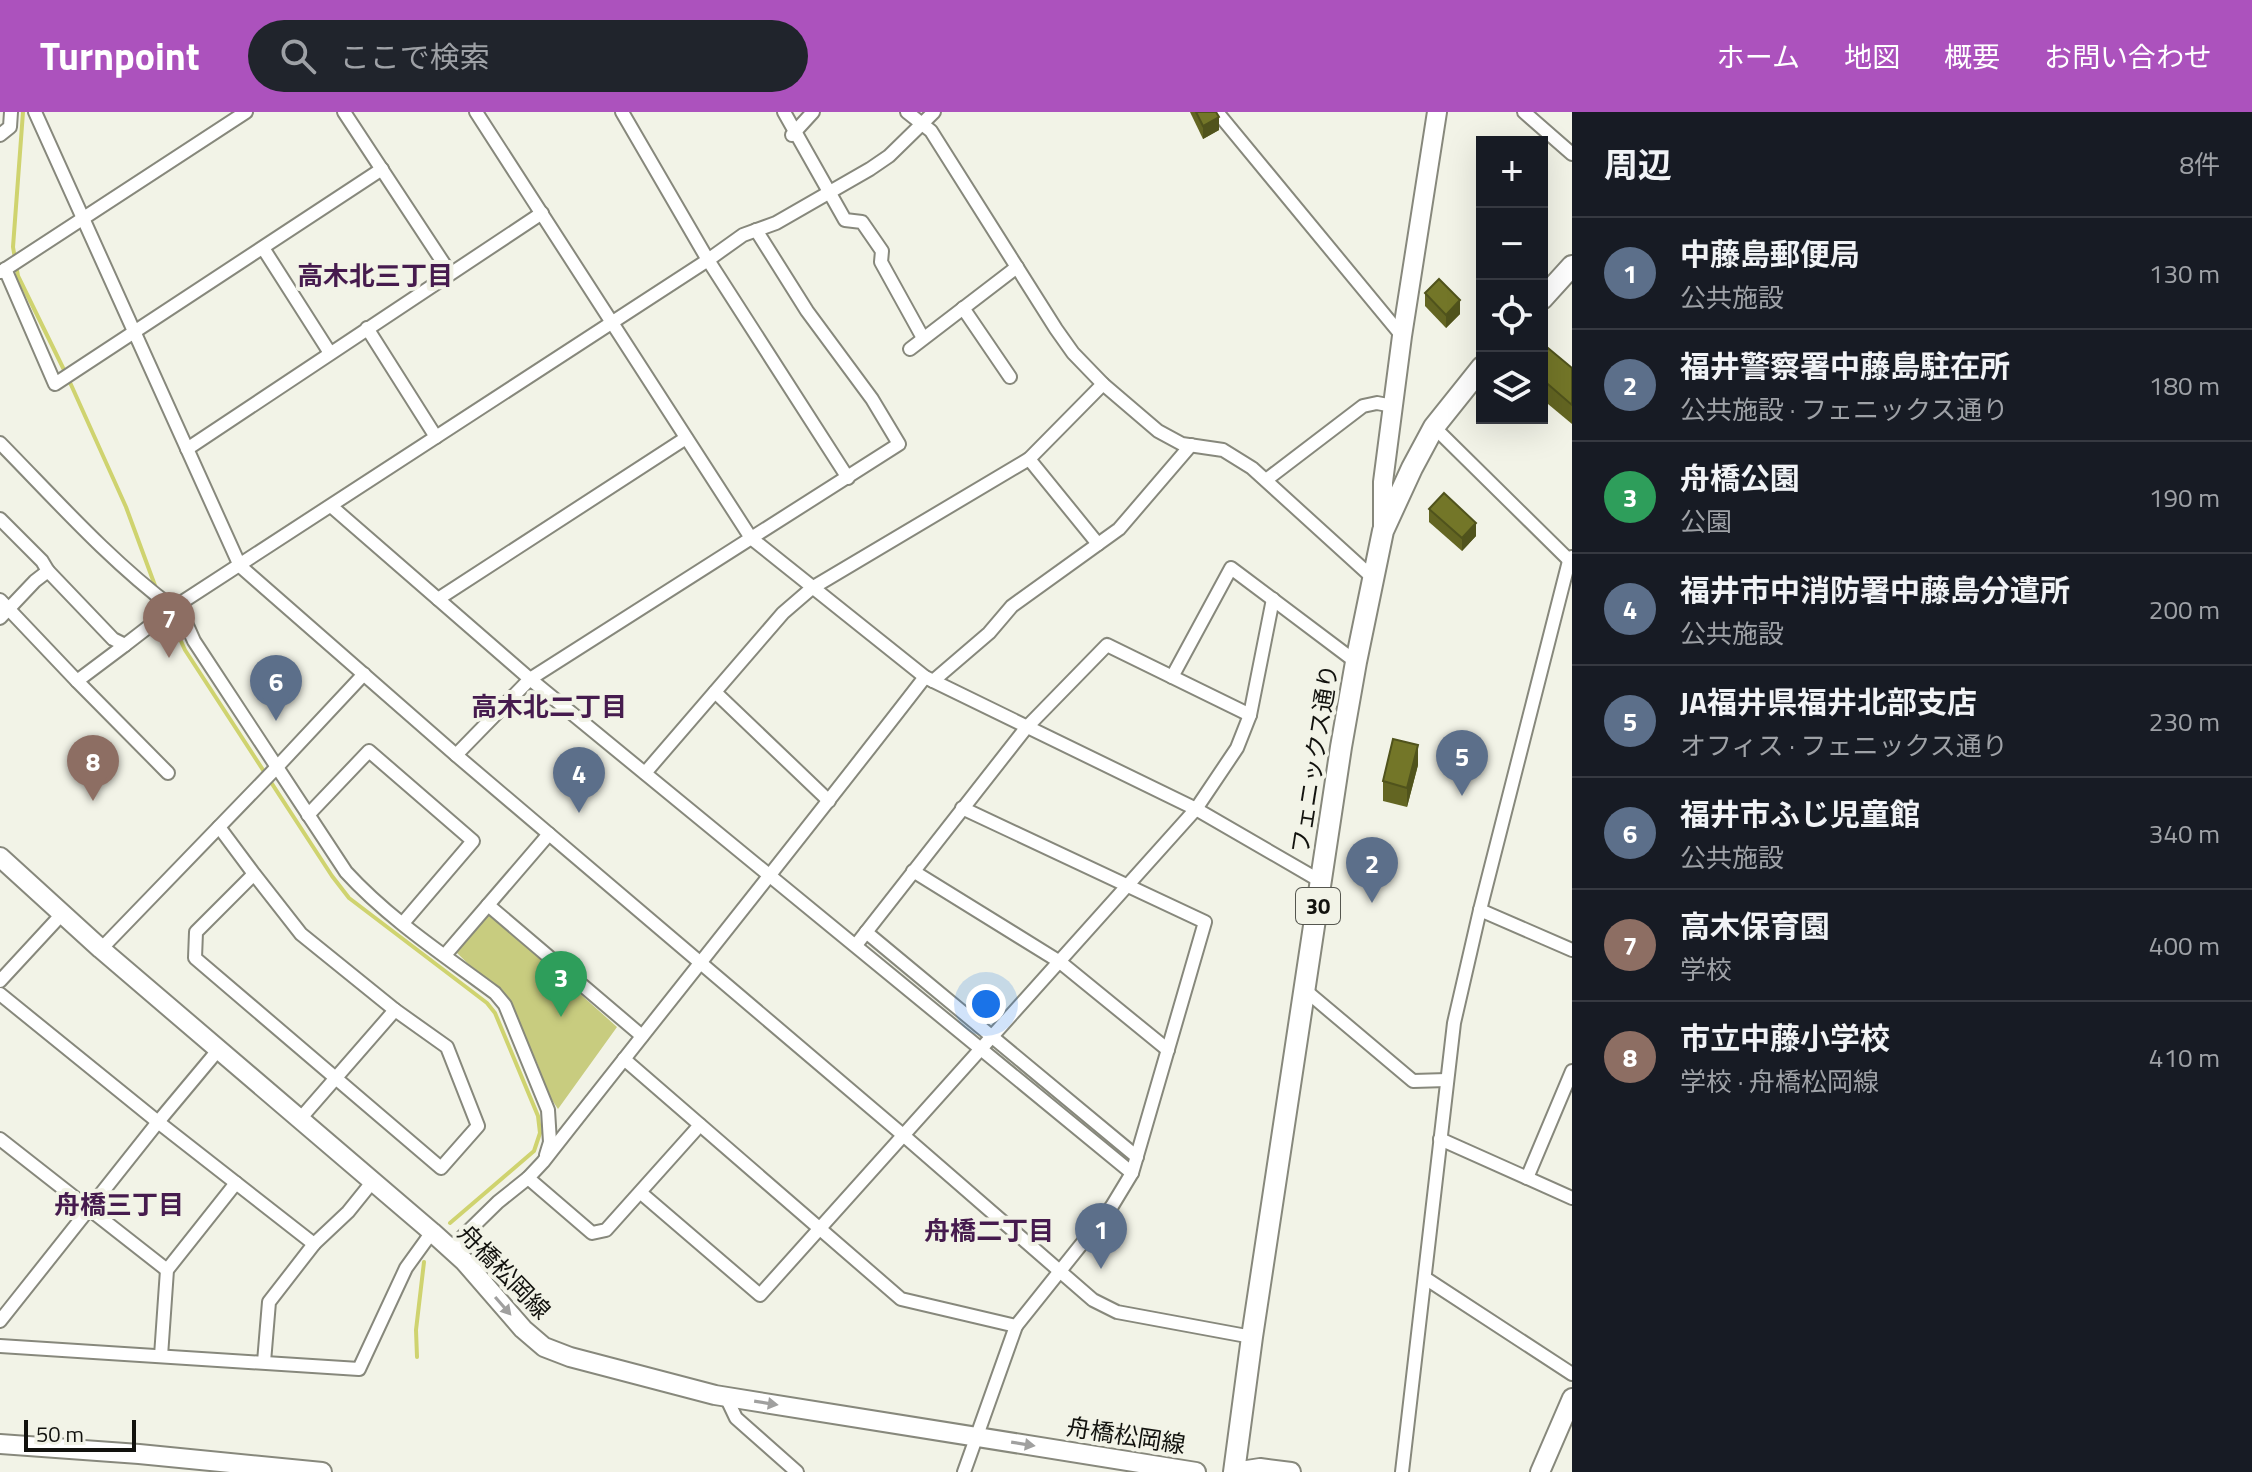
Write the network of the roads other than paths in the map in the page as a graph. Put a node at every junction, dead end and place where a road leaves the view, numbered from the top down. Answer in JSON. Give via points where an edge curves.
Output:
{"nodes":[{"id":1,"x":11,"y":112,"type":"edge"},
{"id":2,"x":35,"y":112,"type":"edge"},
{"id":3,"x":246,"y":112,"type":"edge"},
{"id":4,"x":344,"y":112,"type":"edge"},
{"id":5,"x":476,"y":112,"type":"edge"},
{"id":6,"x":622,"y":112,"type":"edge"},
{"id":7,"x":784,"y":112,"type":"edge"},
{"id":8,"x":813,"y":112,"type":"edge"},
{"id":9,"x":907,"y":112,"type":"edge"},
{"id":10,"x":934,"y":112,"type":"edge"},
{"id":11,"x":1217,"y":112,"type":"edge"},
{"id":12,"x":1437,"y":112,"type":"edge"},
{"id":13,"x":1524,"y":112,"type":"edge"},
{"id":14,"x":923,"y":123,"type":"junction"},
{"id":15,"x":0,"y":135,"type":"edge"},
{"id":16,"x":793,"y":135,"type":"junction"},
{"id":17,"x":1572,"y":154,"type":"edge"},
{"id":18,"x":382,"y":169,"type":"junction"},
{"id":19,"x":829,"y":191,"type":"junction"},
{"id":20,"x":542,"y":213,"type":"junction"},
{"id":21,"x":82,"y":218,"type":"junction"},
{"id":22,"x":756,"y":230,"type":"junction"},
{"id":23,"x":263,"y":248,"type":"junction"},
{"id":24,"x":708,"y":260,"type":"junction"},
{"id":25,"x":1572,"y":266,"type":"edge"},
{"id":26,"x":1017,"y":267,"type":"junction"},
{"id":27,"x":2,"y":271,"type":"edge"},
{"id":28,"x":450,"y":273,"type":"junction"},
{"id":29,"x":1548,"y":292,"type":"edge"},
{"id":30,"x":963,"y":308,"type":"junction"},
{"id":31,"x":612,"y":322,"type":"junction"},
{"id":32,"x":367,"y":328,"type":"junction"},
{"id":33,"x":134,"y":333,"type":"junction"},
{"id":34,"x":1402,"y":336,"type":"junction"},
{"id":35,"x":923,"y":338,"type":"junction"},
{"id":36,"x":910,"y":349,"type":"dead end"},
{"id":37,"x":330,"y":353,"type":"junction"},
{"id":38,"x":1476,"y":374,"type":"edge"},
{"id":39,"x":1010,"y":377,"type":"dead end"},
{"id":40,"x":1103,"y":384,"type":"junction"},
{"id":41,"x":1393,"y":406,"type":"junction"},
{"id":42,"x":1434,"y":427,"type":"junction"},
{"id":43,"x":436,"y":437,"type":"junction"},
{"id":44,"x":686,"y":438,"type":"junction"},
{"id":45,"x":0,"y":443,"type":"edge"},
{"id":46,"x":1191,"y":445,"type":"junction"},
{"id":47,"x":187,"y":449,"type":"junction"},
{"id":48,"x":1029,"y":459,"type":"junction"},
{"id":49,"x":848,"y":478,"type":"junction"},
{"id":50,"x":1266,"y":480,"type":"junction"},
{"id":51,"x":331,"y":506,"type":"junction"},
{"id":52,"x":0,"y":519,"type":"edge"},
{"id":53,"x":1383,"y":531,"type":"junction"},
{"id":54,"x":751,"y":538,"type":"junction"},
{"id":55,"x":1098,"y":544,"type":"junction"},
{"id":56,"x":1571,"y":560,"type":"edge"},
{"id":57,"x":240,"y":566,"type":"junction"},
{"id":58,"x":48,"y":571,"type":"junction"},
{"id":59,"x":1373,"y":578,"type":"junction"},
{"id":60,"x":812,"y":588,"type":"junction"},
{"id":61,"x":438,"y":599,"type":"junction"},
{"id":62,"x":1273,"y":599,"type":"junction"},
{"id":63,"x":175,"y":607,"type":"junction"},
{"id":64,"x":3,"y":609,"type":"edge"},
{"id":65,"x":125,"y":645,"type":"junction"},
{"id":66,"x":1356,"y":662,"type":"junction"},
{"id":67,"x":364,"y":674,"type":"junction"},
{"id":68,"x":1172,"y":677,"type":"junction"},
{"id":69,"x":530,"y":679,"type":"junction"},
{"id":70,"x":929,"y":679,"type":"junction"},
{"id":71,"x":77,"y":681,"type":"junction"},
{"id":72,"x":715,"y":692,"type":"junction"},
{"id":73,"x":1250,"y":715,"type":"junction"},
{"id":74,"x":1026,"y":728,"type":"junction"},
{"id":75,"x":456,"y":755,"type":"junction"},
{"id":76,"x":277,"y":767,"type":"junction"},
{"id":77,"x":168,"y":773,"type":"dead end"},
{"id":78,"x":645,"y":773,"type":"junction"},
{"id":79,"x":829,"y":801,"type":"junction"},
{"id":80,"x":962,"y":808,"type":"junction"},
{"id":81,"x":1196,"y":809,"type":"junction"},
{"id":82,"x":308,"y":815,"type":"junction"},
{"id":83,"x":219,"y":827,"type":"junction"},
{"id":84,"x":549,"y":834,"type":"junction"},
{"id":85,"x":0,"y":857,"type":"edge"},
{"id":86,"x":913,"y":871,"type":"junction"},
{"id":87,"x":254,"y":874,"type":"junction"},
{"id":88,"x":771,"y":875,"type":"junction"},
{"id":89,"x":1322,"y":882,"type":"junction"},
{"id":90,"x":1128,"y":885,"type":"junction"},
{"id":91,"x":488,"y":905,"type":"junction"},
{"id":92,"x":1480,"y":910,"type":"junction"},
{"id":93,"x":62,"y":914,"type":"junction"},
{"id":94,"x":403,"y":923,"type":"junction"},
{"id":95,"x":866,"y":932,"type":"junction"},
{"id":96,"x":856,"y":945,"type":"junction"},
{"id":97,"x":101,"y":949,"type":"junction"},
{"id":98,"x":1572,"y":950,"type":"edge"},
{"id":99,"x":445,"y":955,"type":"junction"},
{"id":100,"x":1060,"y":962,"type":"junction"},
{"id":101,"x":700,"y":963,"type":"junction"},
{"id":102,"x":2,"y":976,"type":"edge"},
{"id":103,"x":1305,"y":990,"type":"junction"},
{"id":104,"x":0,"y":994,"type":"edge"},
{"id":105,"x":395,"y":1010,"type":"junction"},
{"id":106,"x":642,"y":1036,"type":"junction"},
{"id":107,"x":993,"y":1037,"type":"junction"},
{"id":108,"x":219,"y":1049,"type":"junction"},
{"id":109,"x":982,"y":1050,"type":"junction"},
{"id":110,"x":1168,"y":1050,"type":"junction"},
{"id":111,"x":624,"y":1059,"type":"junction"},
{"id":112,"x":1572,"y":1071,"type":"edge"},
{"id":113,"x":336,"y":1078,"type":"junction"},
{"id":114,"x":1447,"y":1080,"type":"junction"},
{"id":115,"x":300,"y":1119,"type":"junction"},
{"id":116,"x":158,"y":1122,"type":"junction"},
{"id":117,"x":700,"y":1125,"type":"junction"},
{"id":118,"x":903,"y":1135,"type":"junction"},
{"id":119,"x":1440,"y":1139,"type":"junction"},
{"id":120,"x":0,"y":1140,"type":"edge"},
{"id":121,"x":1137,"y":1157,"type":"junction"},
{"id":122,"x":543,"y":1162,"type":"junction"},
{"id":123,"x":1132,"y":1173,"type":"junction"},
{"id":124,"x":528,"y":1178,"type":"junction"},
{"id":125,"x":1527,"y":1178,"type":"junction"},
{"id":126,"x":373,"y":1181,"type":"junction"},
{"id":127,"x":236,"y":1183,"type":"junction"},
{"id":128,"x":641,"y":1193,"type":"junction"},
{"id":129,"x":1572,"y":1198,"type":"edge"},
{"id":130,"x":89,"y":1209,"type":"junction"},
{"id":131,"x":820,"y":1228,"type":"junction"},
{"id":132,"x":432,"y":1232,"type":"junction"},
{"id":133,"x":314,"y":1244,"type":"junction"},
{"id":134,"x":450,"y":1249,"type":"junction"},
{"id":135,"x":167,"y":1270,"type":"junction"},
{"id":136,"x":1061,"y":1271,"type":"junction"},
{"id":137,"x":1425,"y":1278,"type":"junction"},
{"id":138,"x":0,"y":1321,"type":"edge"},
{"id":139,"x":1016,"y":1326,"type":"junction"},
{"id":140,"x":1252,"y":1337,"type":"junction"},
{"id":141,"x":0,"y":1346,"type":"edge"},
{"id":142,"x":161,"y":1356,"type":"junction"},
{"id":143,"x":264,"y":1362,"type":"junction"},
{"id":144,"x":1572,"y":1374,"type":"edge"},
{"id":145,"x":726,"y":1397,"type":"junction"},
{"id":146,"x":1572,"y":1398,"type":"edge"},
{"id":147,"x":978,"y":1436,"type":"junction"},
{"id":148,"x":0,"y":1444,"type":"edge"},
{"id":149,"x":322,"y":1472,"type":"edge"},
{"id":150,"x":797,"y":1472,"type":"edge"},
{"id":151,"x":964,"y":1472,"type":"edge"},
{"id":152,"x":1196,"y":1472,"type":"edge"},
{"id":153,"x":1234,"y":1472,"type":"edge"},
{"id":154,"x":1291,"y":1472,"type":"edge"},
{"id":155,"x":1402,"y":1472,"type":"edge"},
{"id":156,"x":1540,"y":1472,"type":"edge"}],
"edges":[{"from":1,"to":15,"type":"street","via":[[10,127]]},
{"from":2,"to":21,"type":"street"},
{"from":3,"to":21,"type":"street"},
{"from":4,"to":18,"type":"street"},
{"from":5,"to":20,"type":"street"},
{"from":6,"to":24,"type":"street"},
{"from":7,"to":16,"type":"street"},
{"from":8,"to":16,"type":"street"},
{"from":9,"to":14,"type":"street"},
{"from":10,"to":14,"type":"street"},
{"from":11,"to":34,"type":"street"},
{"from":12,"to":34,"type":"main road"},
{"from":13,"to":17,"type":"street"},
{"from":14,"to":19,"type":"street","via":[[889,156]]},
{"from":14,"to":26,"type":"street"},
{"from":16,"to":19,"type":"street"},
{"from":18,"to":23,"type":"street"},
{"from":18,"to":28,"type":"street"},
{"from":19,"to":22,"type":"street"},
{"from":19,"to":35,"type":"street","via":[[845,220],[862,222],[882,251],[881,262]]},
{"from":20,"to":28,"type":"street"},
{"from":20,"to":31,"type":"street"},
{"from":21,"to":27,"type":"street"},
{"from":21,"to":33,"type":"street"},
{"from":22,"to":24,"type":"street"},
{"from":22,"to":49,"type":"street","via":[[899,444]]},
{"from":23,"to":33,"type":"street"},
{"from":23,"to":37,"type":"street"},
{"from":24,"to":31,"type":"street"},
{"from":24,"to":49,"type":"street"},
{"from":25,"to":29,"type":"main road"},
{"from":26,"to":30,"type":"street"},
{"from":26,"to":40,"type":"street","via":[[1073,353]]},
{"from":27,"to":33,"type":"street","via":[[55,384]]},
{"from":28,"to":32,"type":"street"},
{"from":30,"to":35,"type":"street"},
{"from":30,"to":39,"type":"street"},
{"from":31,"to":43,"type":"street"},
{"from":31,"to":44,"type":"street"},
{"from":32,"to":37,"type":"street"},
{"from":32,"to":43,"type":"street"},
{"from":33,"to":47,"type":"street"},
{"from":34,"to":41,"type":"main road"},
{"from":35,"to":36,"type":"street"},
{"from":37,"to":47,"type":"street"},
{"from":38,"to":42,"type":"main road","name":"フェニックス通り","number":"30"},
{"from":40,"to":46,"type":"street","via":[[1158,431]]},
{"from":40,"to":48,"type":"street"},
{"from":41,"to":50,"type":"street","via":[[1363,406]]},
{"from":41,"to":53,"type":"main road"},
{"from":42,"to":53,"type":"main road","name":"フェニックス通り","number":"30"},
{"from":42,"to":56,"type":"street"},
{"from":43,"to":51,"type":"street"},
{"from":44,"to":54,"type":"street"},
{"from":44,"to":61,"type":"street"},
{"from":45,"to":63,"type":"street","via":[[112,556]]},
{"from":46,"to":50,"type":"street","via":[[1223,450]]},
{"from":46,"to":55,"type":"street","via":[[1119,529]]},
{"from":47,"to":57,"type":"street"},
{"from":48,"to":55,"type":"street"},
{"from":48,"to":60,"type":"street"},
{"from":49,"to":54,"type":"street"},
{"from":50,"to":59,"type":"street"},
{"from":51,"to":57,"type":"street"},
{"from":51,"to":61,"type":"street"},
{"from":52,"to":58,"type":"street"},
{"from":53,"to":59,"type":"main road","name":"フェニックス通り","number":"30"},
{"from":54,"to":60,"type":"street"},
{"from":54,"to":69,"type":"street"},
{"from":55,"to":70,"type":"street","via":[[1012,606],[989,633]]},
{"from":56,"to":92,"type":"street"},
{"from":57,"to":63,"type":"street"},
{"from":57,"to":67,"type":"street"},
{"from":58,"to":64,"type":"street"},
{"from":58,"to":65,"type":"street"},
{"from":59,"to":66,"type":"main road","name":"フェニックス通り","number":"30"},
{"from":60,"to":70,"type":"street"},
{"from":60,"to":72,"type":"street","via":[[783,613]]},
{"from":61,"to":69,"type":"street"},
{"from":62,"to":66,"type":"street"},
{"from":62,"to":68,"type":"street","via":[[1231,568]]},
{"from":62,"to":73,"type":"street"},
{"from":63,"to":65,"type":"street"},
{"from":63,"to":76,"type":"street"},
{"from":64,"to":71,"type":"street"},
{"from":65,"to":71,"type":"street"},
{"from":66,"to":89,"type":"main road","name":"フェニックス通り","number":"30"},
{"from":67,"to":75,"type":"street"},
{"from":67,"to":76,"type":"street"},
{"from":68,"to":73,"type":"street"},
{"from":68,"to":74,"type":"street","via":[[1107,645]]},
{"from":69,"to":75,"type":"street"},
{"from":69,"to":78,"type":"street"},
{"from":70,"to":74,"type":"street"},
{"from":70,"to":79,"type":"street"},
{"from":71,"to":77,"type":"street"},
{"from":72,"to":78,"type":"street"},
{"from":72,"to":79,"type":"street"},
{"from":73,"to":81,"type":"street","via":[[1237,748]]},
{"from":74,"to":80,"type":"street"},
{"from":74,"to":81,"type":"street"},
{"from":75,"to":84,"type":"street"},
{"from":76,"to":82,"type":"street"},
{"from":76,"to":83,"type":"street"},
{"from":78,"to":88,"type":"street"},
{"from":79,"to":88,"type":"street"},
{"from":80,"to":86,"type":"street"},
{"from":80,"to":90,"type":"street"},
{"from":81,"to":89,"type":"street"},
{"from":81,"to":90,"type":"street"},
{"from":82,"to":94,"type":"street","via":[[346,872]]},
{"from":82,"to":94,"type":"street","via":[[369,751],[473,841]]},
{"from":83,"to":87,"type":"street"},
{"from":83,"to":97,"type":"street"},
{"from":84,"to":91,"type":"street"},
{"from":84,"to":101,"type":"street"},
{"from":85,"to":93,"type":"main road","name":"舟橋松岡線"},
{"from":86,"to":95,"type":"street"},
{"from":86,"to":100,"type":"street"},
{"from":87,"to":105,"type":"street","via":[[301,934]]},
{"from":87,"to":113,"type":"street","via":[[196,932],[195,958]]},
{"from":88,"to":96,"type":"street"},
{"from":88,"to":101,"type":"street"},
{"from":89,"to":103,"type":"main road","name":"フェニックス通り","number":"30"},
{"from":90,"to":100,"type":"street"},
{"from":90,"to":110,"type":"street","via":[[1205,922]]},
{"from":91,"to":99,"type":"street"},
{"from":91,"to":106,"type":"street"},
{"from":92,"to":98,"type":"street"},
{"from":92,"to":114,"type":"street"},
{"from":93,"to":97,"type":"main road","name":"舟橋松岡線"},
{"from":93,"to":102,"type":"street"},
{"from":94,"to":99,"type":"street"},
{"from":95,"to":96,"type":"street"},
{"from":95,"to":107,"type":"street"},
{"from":96,"to":109,"type":"street"},
{"from":97,"to":108,"type":"main road","name":"舟橋松岡線"},
{"from":99,"to":122,"type":"street","via":[[505,1005],[548,1110],[550,1142]]},
{"from":100,"to":107,"type":"street"},
{"from":100,"to":110,"type":"street"},
{"from":101,"to":106,"type":"street"},
{"from":101,"to":118,"type":"street"},
{"from":103,"to":114,"type":"street","via":[[1413,1081]]},
{"from":103,"to":140,"type":"main road","name":"フェニックス通り","number":"30"},
{"from":104,"to":116,"type":"street"},
{"from":105,"to":113,"type":"street"},
{"from":105,"to":113,"type":"street","via":[[447,1047],[478,1126],[451,1158],[441,1168]]},
{"from":106,"to":111,"type":"street"},
{"from":107,"to":109,"type":"street"},
{"from":107,"to":121,"type":"street"},
{"from":108,"to":115,"type":"main road","name":"舟橋松岡線"},
{"from":108,"to":116,"type":"street"},
{"from":109,"to":118,"type":"street"},
{"from":109,"to":123,"type":"street"},
{"from":110,"to":121,"type":"street"},
{"from":111,"to":117,"type":"street"},
{"from":111,"to":122,"type":"street"},
{"from":112,"to":125,"type":"street"},
{"from":113,"to":115,"type":"street"},
{"from":114,"to":119,"type":"street"},
{"from":115,"to":126,"type":"main road","name":"舟橋松岡線"},
{"from":116,"to":127,"type":"street"},
{"from":116,"to":130,"type":"street"},
{"from":117,"to":128,"type":"street"},
{"from":117,"to":131,"type":"street"},
{"from":118,"to":131,"type":"street"},
{"from":118,"to":136,"type":"street"},
{"from":119,"to":125,"type":"street"},
{"from":119,"to":137,"type":"street"},
{"from":120,"to":130,"type":"street"},
{"from":121,"to":123,"type":"street"},
{"from":122,"to":124,"type":"street"},
{"from":123,"to":136,"type":"street"},
{"from":124,"to":128,"type":"street","via":[[592,1233],[606,1230]]},
{"from":124,"to":134,"type":"street"},
{"from":125,"to":129,"type":"street"},
{"from":126,"to":132,"type":"main road","name":"舟橋松岡線"},
{"from":126,"to":133,"type":"street"},
{"from":127,"to":133,"type":"street"},
{"from":127,"to":135,"type":"street"},
{"from":128,"to":131,"type":"street","via":[[760,1295]]},
{"from":130,"to":135,"type":"street"},
{"from":130,"to":138,"type":"street"},
{"from":131,"to":139,"type":"street","via":[[901,1299]]},
{"from":132,"to":134,"type":"main road","name":"舟橋松岡線"},
{"from":132,"to":143,"type":"street","via":[[406,1268],[359,1369]]},
{"from":133,"to":143,"type":"street","via":[[269,1302]]},
{"from":134,"to":145,"type":"main road","name":"舟橋松岡線","one_way":true,"via":[[544,1347]]},
{"from":135,"to":142,"type":"street"},
{"from":136,"to":139,"type":"street"},
{"from":136,"to":140,"type":"street","via":[[1093,1300],[1117,1312]]},
{"from":137,"to":144,"type":"street"},
{"from":137,"to":155,"type":"street"},
{"from":139,"to":147,"type":"street"},
{"from":140,"to":153,"type":"main road","name":"フェニックス通り","number":"30"},
{"from":141,"to":142,"type":"street"},
{"from":142,"to":143,"type":"street"},
{"from":145,"to":147,"type":"main road","name":"舟橋松岡線","one_way":true},
{"from":145,"to":150,"type":"street","via":[[736,1418]]},
{"from":146,"to":156,"type":"main road"},
{"from":147,"to":151,"type":"street"},
{"from":147,"to":152,"type":"main road","name":"舟橋松岡線","one_way":true},
{"from":148,"to":149,"type":"main road"},
{"from":153,"to":154,"type":"main road"}]}
